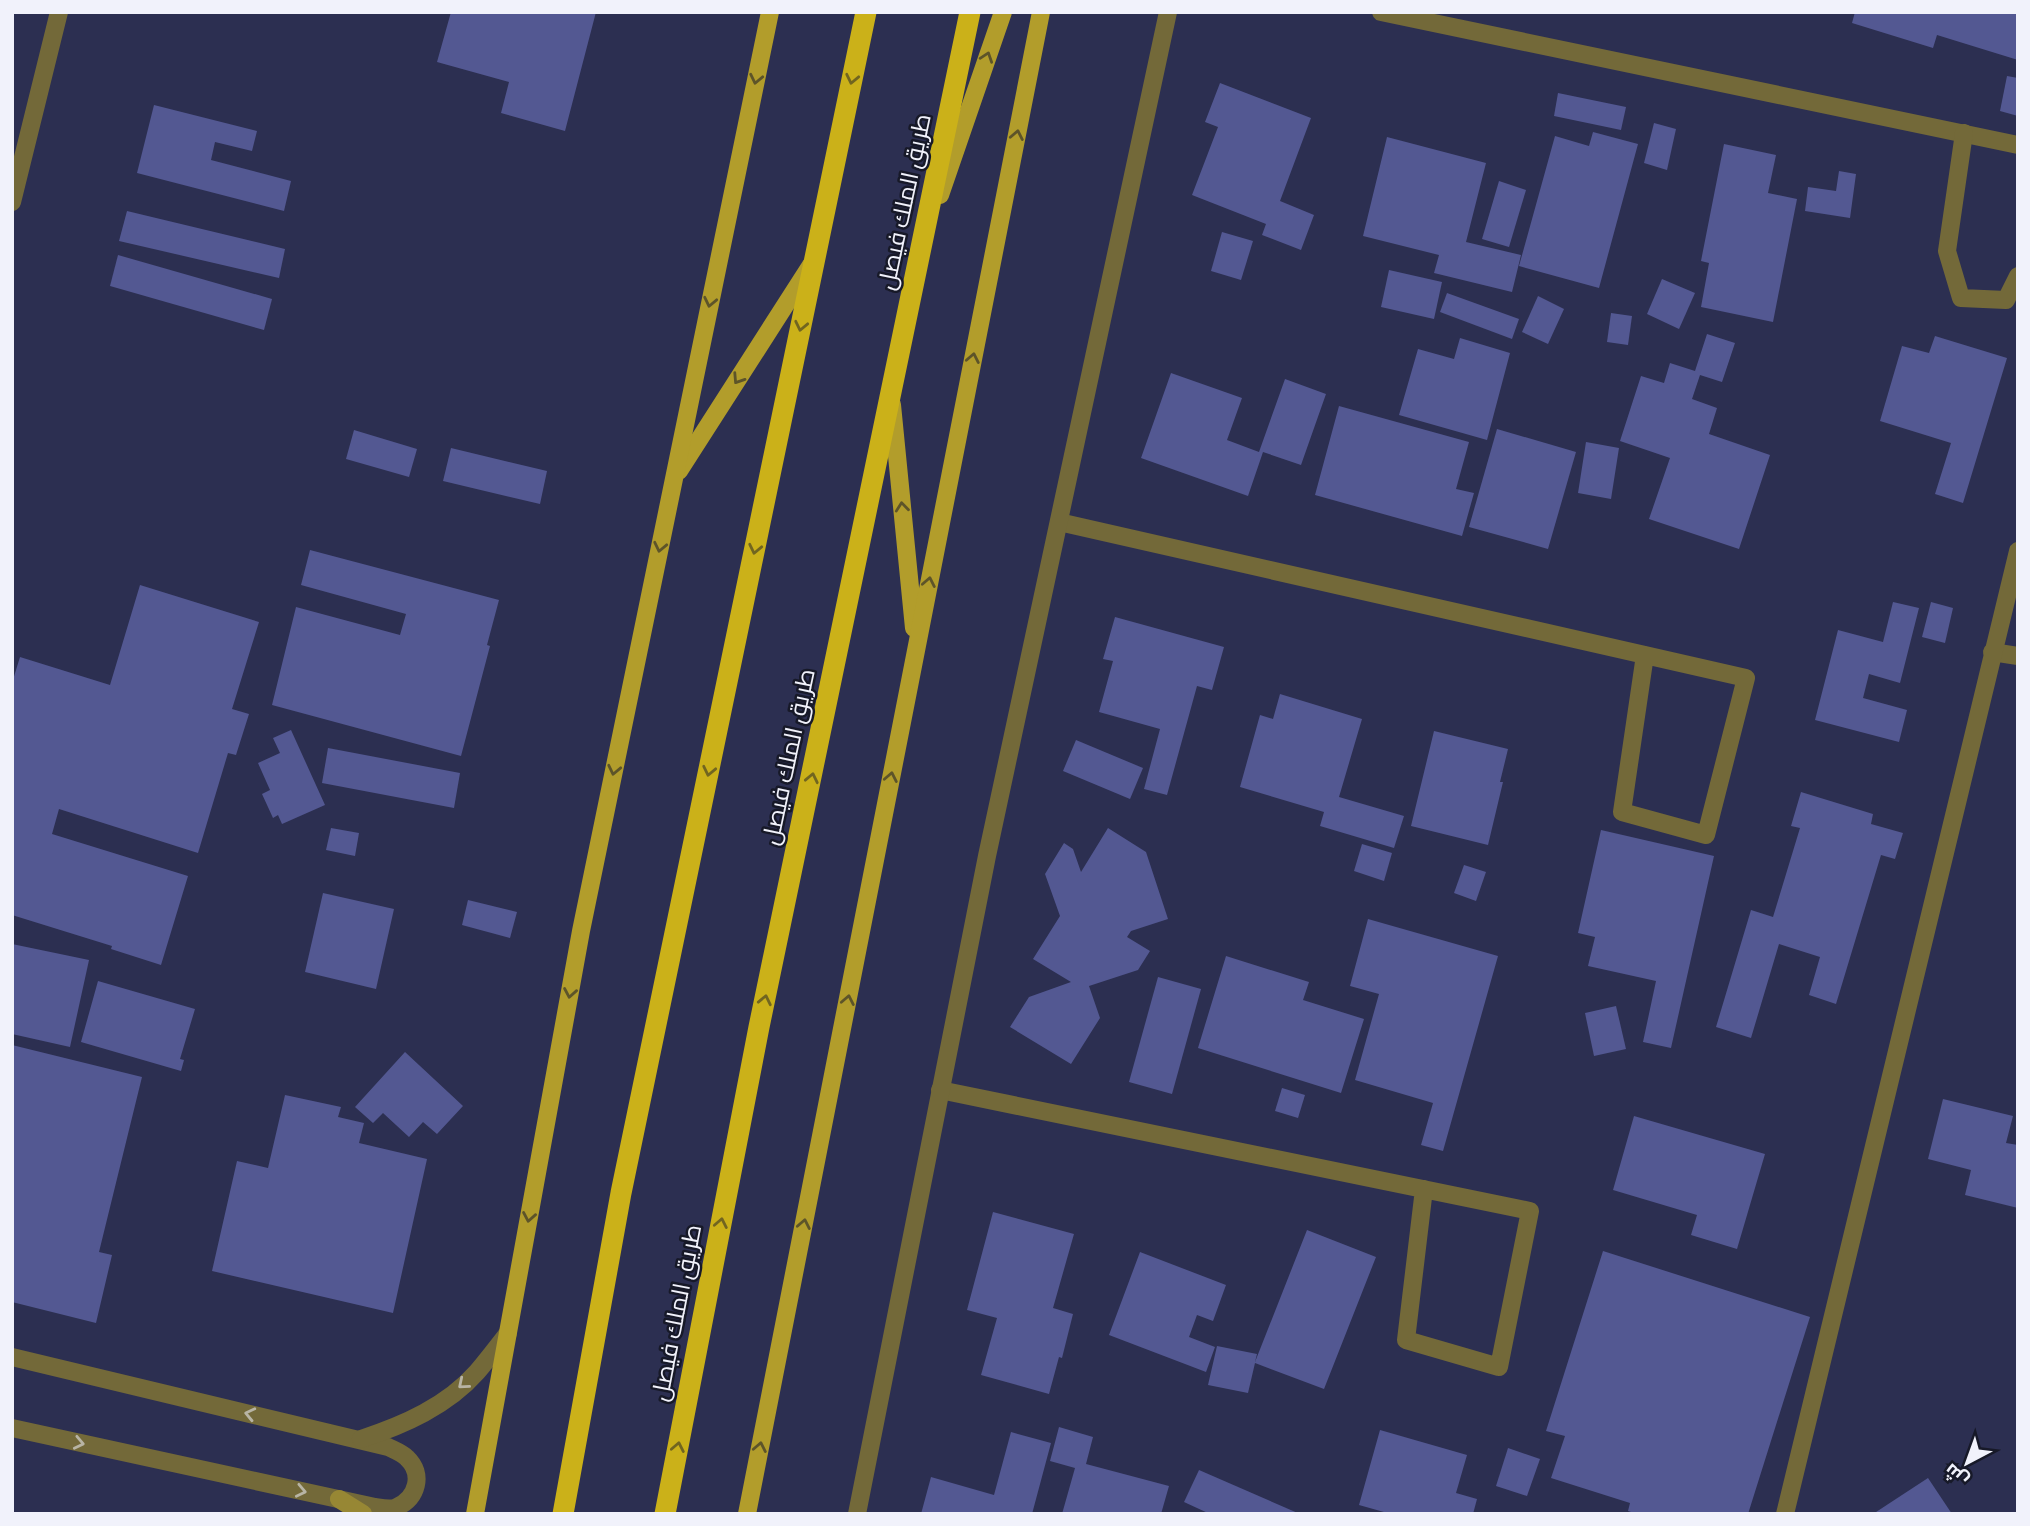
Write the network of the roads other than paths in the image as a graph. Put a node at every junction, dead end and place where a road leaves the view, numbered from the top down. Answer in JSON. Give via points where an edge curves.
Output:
{"nodes":[{"id":1,"x":59,"y":12,"type":"edge"},
{"id":2,"x":770,"y":12,"type":"edge"},
{"id":3,"x":866,"y":12,"type":"edge"},
{"id":4,"x":970,"y":12,"type":"edge"},
{"id":5,"x":1003,"y":12,"type":"edge"},
{"id":6,"x":1041,"y":12,"type":"edge"},
{"id":7,"x":1168,"y":12,"type":"edge"},
{"id":8,"x":1381,"y":12,"type":"edge"},
{"id":9,"x":1964,"y":133,"type":"junction"},
{"id":10,"x":2018,"y":145,"type":"edge"},
{"id":11,"x":12,"y":202,"type":"edge"},
{"id":12,"x":925,"y":238,"type":"junction"},
{"id":13,"x":814,"y":260,"type":"junction"},
{"id":14,"x":2018,"y":276,"type":"edge"},
{"id":15,"x":891,"y":401,"type":"junction"},
{"id":16,"x":674,"y":480,"type":"junction"},
{"id":17,"x":1059,"y":522,"type":"junction"},
{"id":18,"x":2018,"y":551,"type":"edge"},
{"id":19,"x":916,"y":649,"type":"junction"},
{"id":20,"x":1992,"y":652,"type":"junction"},
{"id":21,"x":1645,"y":655,"type":"junction"},
{"id":22,"x":2018,"y":656,"type":"edge"},
{"id":23,"x":940,"y":1090,"type":"junction"},
{"id":24,"x":1424,"y":1189,"type":"junction"},
{"id":25,"x":508,"y":1333,"type":"junction"},
{"id":26,"x":12,"y":1357,"type":"edge"},
{"id":27,"x":12,"y":1429,"type":"edge"},
{"id":28,"x":358,"y":1440,"type":"junction"},
{"id":29,"x":339,"y":1499,"type":"junction"},
{"id":30,"x":363,"y":1514,"type":"edge"},
{"id":31,"x":475,"y":1514,"type":"edge"},
{"id":32,"x":563,"y":1514,"type":"edge"},
{"id":33,"x":665,"y":1514,"type":"edge"},
{"id":34,"x":747,"y":1514,"type":"edge"},
{"id":35,"x":857,"y":1514,"type":"edge"},
{"id":36,"x":1785,"y":1514,"type":"edge"}],
"edges":[{"from":1,"to":11,"type":"street"},
{"from":2,"to":16,"type":"main road","one_way":true},
{"from":3,"to":13,"type":"highway","one_way":true},
{"from":4,"to":12,"type":"highway","name":"طريق الملك فيصل"},
{"from":12,"to":5,"type":"main road","one_way":true},
{"from":19,"to":6,"type":"main road","one_way":true},
{"from":7,"to":17,"type":"street"},
{"from":8,"to":9,"type":"street"},
{"from":9,"to":10,"type":"street"},
{"from":9,"to":14,"type":"street","via":[[1947,251],[1961,298],[2006,300]]},
{"from":12,"to":15,"type":"highway","name":"طريق الملك فيصل"},
{"from":13,"to":16,"type":"main road","one_way":true},
{"from":13,"to":32,"type":"highway","one_way":true,"via":[[621,1193]]},
{"from":19,"to":15,"type":"main road","one_way":true},
{"from":33,"to":15,"type":"highway","name":"طريق الملك فيصل","one_way":true,"via":[[759,1027]]},
{"from":16,"to":25,"type":"main road","one_way":true,"via":[[581,931]]},
{"from":17,"to":21,"type":"street"},
{"from":17,"to":23,"type":"street"},
{"from":18,"to":20,"type":"street"},
{"from":34,"to":19,"type":"main road","one_way":true},
{"from":20,"to":22,"type":"street"},
{"from":20,"to":36,"type":"street"},
{"from":21,"to":21,"type":"street","via":[[1746,678],[1706,835],[1622,811]]},
{"from":23,"to":24,"type":"street"},
{"from":23,"to":35,"type":"street"},
{"from":24,"to":24,"type":"street","via":[[1530,1211],[1499,1367],[1406,1340]]},
{"from":25,"to":28,"type":"street","one_way":true,"via":[[475,1374],[440,1404],[395,1428]]},
{"from":25,"to":31,"type":"main road"},
{"from":28,"to":26,"type":"street","one_way":true},
{"from":27,"to":29,"type":"street","one_way":true},
{"from":28,"to":29,"type":"street","via":[[407,1457],[417,1486],[410,1499],[394,1508]]},
{"from":29,"to":30,"type":"street"}]}
